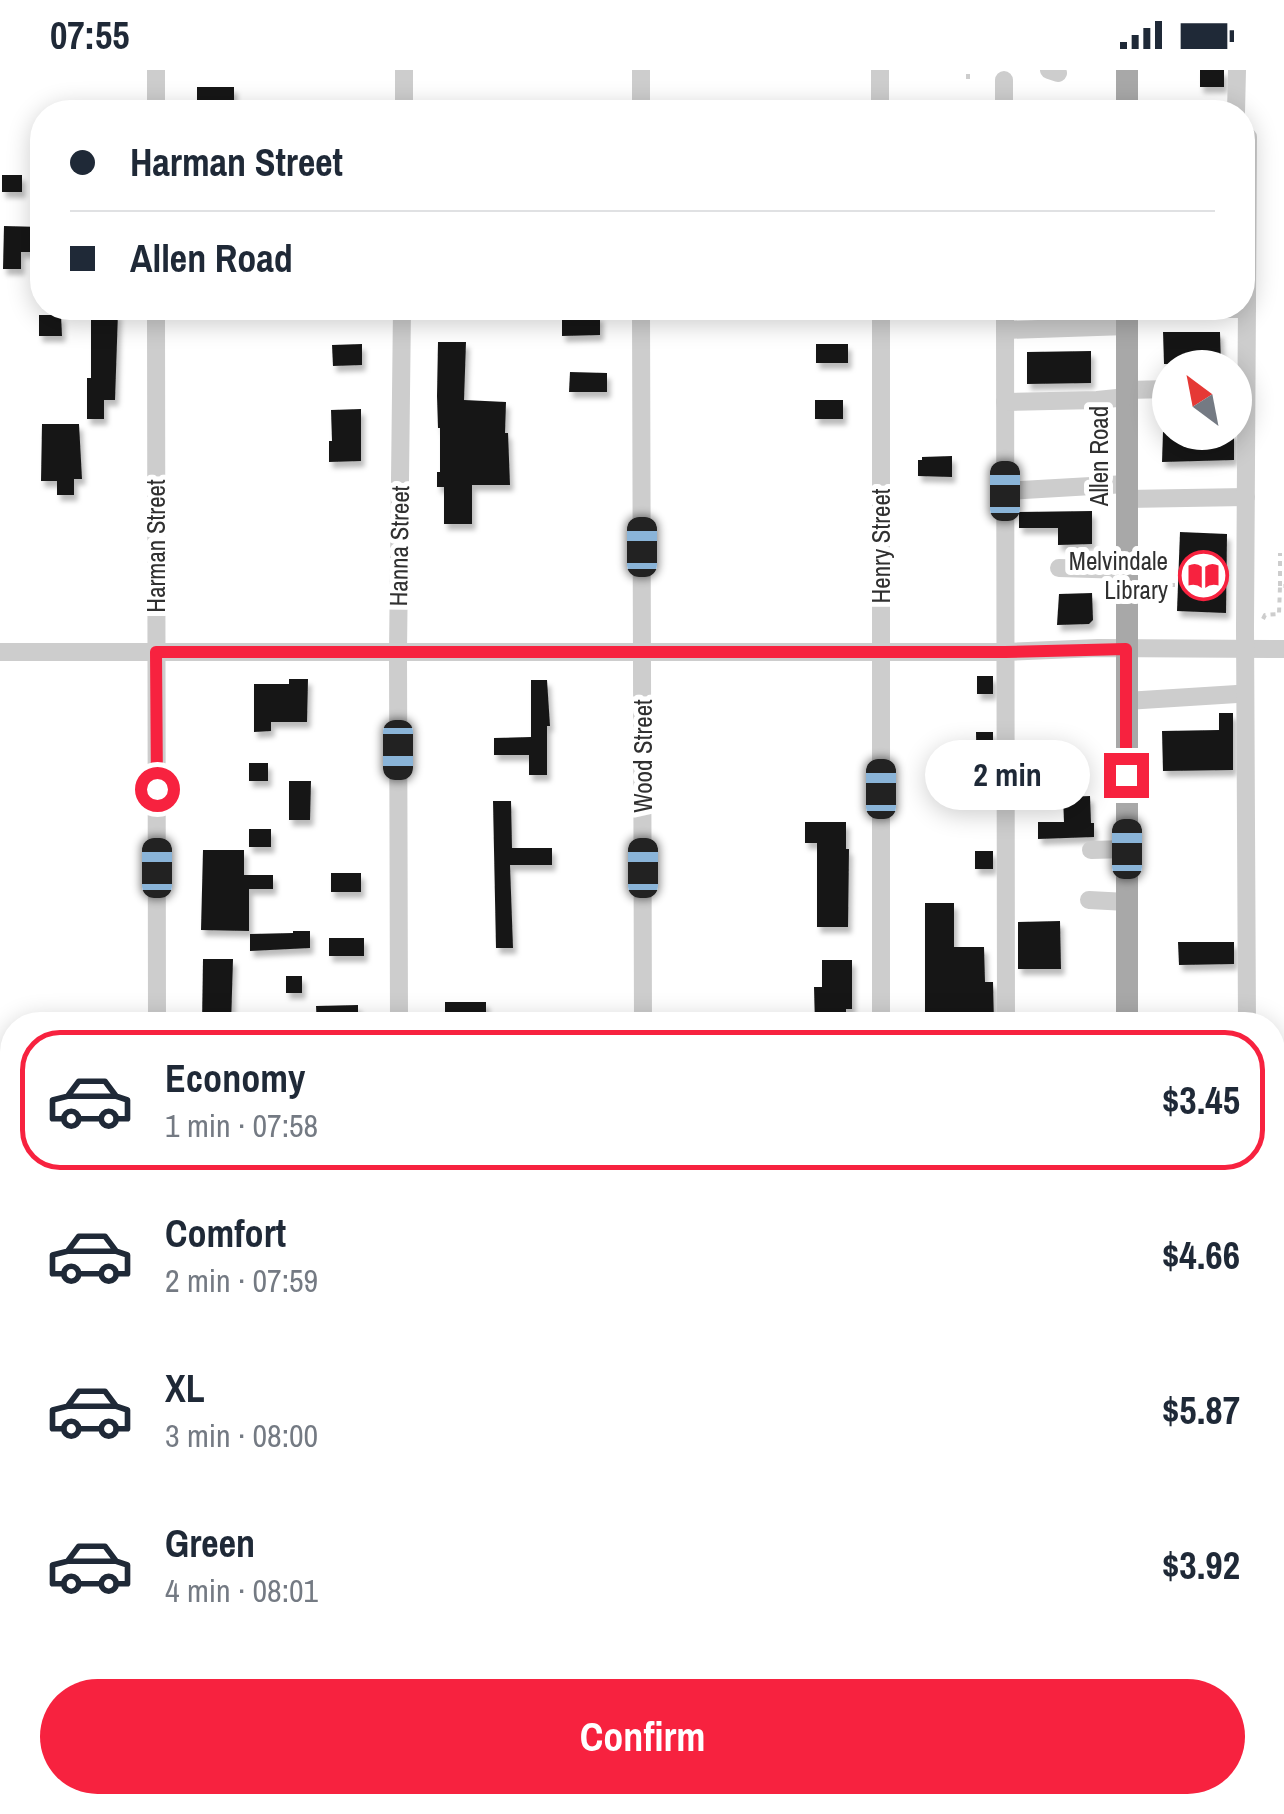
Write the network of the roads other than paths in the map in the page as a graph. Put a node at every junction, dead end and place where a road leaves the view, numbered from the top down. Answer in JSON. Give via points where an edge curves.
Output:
{"nodes":[{"id":1,"x":156,"y":70,"type":"edge"},
{"id":2,"x":404,"y":70,"type":"edge"},
{"id":3,"x":641,"y":70,"type":"edge"},
{"id":4,"x":880,"y":70,"type":"edge"},
{"id":5,"x":1127,"y":70,"type":"edge"},
{"id":6,"x":1236,"y":70,"type":"edge"},
{"id":7,"x":1004,"y":80,"type":"dead end"},
{"id":8,"x":156,"y":100,"type":"edge"},
{"id":9,"x":404,"y":100,"type":"edge"},
{"id":10,"x":641,"y":100,"type":"edge"},
{"id":11,"x":880,"y":100,"type":"edge"},
{"id":12,"x":1004,"y":100,"type":"edge"},
{"id":13,"x":1127,"y":100,"type":"edge"},
{"id":14,"x":1236,"y":100,"type":"edge"},
{"id":15,"x":156,"y":320,"type":"edge"},
{"id":16,"x":402,"y":320,"type":"edge"},
{"id":17,"x":641,"y":320,"type":"edge"},
{"id":18,"x":881,"y":320,"type":"edge"},
{"id":19,"x":1004,"y":320,"type":"edge"},
{"id":20,"x":1081,"y":320,"type":"edge"},
{"id":21,"x":1127,"y":320,"type":"edge"},
{"id":22,"x":1246,"y":320,"type":"edge"},
{"id":23,"x":1004,"y":330,"type":"junction"},
{"id":24,"x":1244,"y":350,"type":"edge"},
{"id":25,"x":1152,"y":391,"type":"edge"},
{"id":26,"x":1126,"y":393,"type":"junction"},
{"id":27,"x":1005,"y":402,"type":"junction"},
{"id":28,"x":1244,"y":450,"type":"edge"},
{"id":29,"x":1005,"y":491,"type":"junction"},
{"id":30,"x":1126,"y":492,"type":"junction"},
{"id":31,"x":1246,"y":497,"type":"junction"},
{"id":32,"x":1059,"y":568,"type":"dead end"},
{"id":33,"x":1126,"y":570,"type":"junction"},
{"id":34,"x":1126,"y":649,"type":"junction"},
{"id":35,"x":1284,"y":649,"type":"edge"},
{"id":36,"x":1246,"y":650,"type":"junction"},
{"id":37,"x":642,"y":651,"type":"junction"},
{"id":38,"x":0,"y":652,"type":"edge"},
{"id":39,"x":156,"y":652,"type":"junction"},
{"id":40,"x":398,"y":652,"type":"junction"},
{"id":41,"x":882,"y":652,"type":"junction"},
{"id":42,"x":1005,"y":652,"type":"junction"},
{"id":43,"x":1237,"y":694,"type":"dead end"},
{"id":44,"x":1126,"y":700,"type":"junction"},
{"id":45,"x":1127,"y":849,"type":"junction"},
{"id":46,"x":1091,"y":850,"type":"dead end"},
{"id":47,"x":1090,"y":900,"type":"dead end"},
{"id":48,"x":1127,"y":902,"type":"junction"},
{"id":49,"x":157,"y":1012,"type":"edge"},
{"id":50,"x":399,"y":1012,"type":"edge"},
{"id":51,"x":644,"y":1012,"type":"edge"},
{"id":52,"x":881,"y":1012,"type":"edge"},
{"id":53,"x":1006,"y":1012,"type":"edge"},
{"id":54,"x":1128,"y":1012,"type":"edge"},
{"id":55,"x":1246,"y":1012,"type":"edge"}],
"edges":[{"from":1,"to":8,"type":"street"},
{"from":2,"to":9,"type":"street"},
{"from":3,"to":10,"type":"street"},
{"from":4,"to":11,"type":"street"},
{"from":5,"to":13,"type":"main road"},
{"from":6,"to":14,"type":"street"},
{"from":7,"to":12,"type":"street"},
{"from":15,"to":39,"type":"street","name":"Harman Street"},
{"from":16,"to":40,"type":"street","name":"Hanna Street"},
{"from":17,"to":37,"type":"street","name":"Wood Street"},
{"from":18,"to":41,"type":"street","name":"Henry Street"},
{"from":19,"to":23,"type":"street"},
{"from":20,"to":23,"type":"street"},
{"from":21,"to":26,"type":"main road","name":"Allen Road"},
{"from":22,"to":24,"type":"street"},
{"from":23,"to":27,"type":"street"},
{"from":25,"to":26,"type":"street"},
{"from":26,"to":27,"type":"street"},
{"from":26,"to":30,"type":"main road","name":"Allen Road"},
{"from":27,"to":29,"type":"street"},
{"from":28,"to":31,"type":"street"},
{"from":29,"to":30,"type":"street"},
{"from":29,"to":42,"type":"street"},
{"from":30,"to":31,"type":"street"},
{"from":30,"to":33,"type":"main road","name":"Allen Road"},
{"from":31,"to":36,"type":"street"},
{"from":32,"to":33,"type":"street"},
{"from":33,"to":34,"type":"main road","name":"Allen Road"},
{"from":34,"to":36,"type":"street"},
{"from":34,"to":42,"type":"street"},
{"from":34,"to":44,"type":"main road","name":"Allen Road"},
{"from":35,"to":36,"type":"street"},
{"from":36,"to":55,"type":"street"},
{"from":37,"to":40,"type":"street"},
{"from":37,"to":41,"type":"street"},
{"from":37,"to":51,"type":"street","name":"Wood Street"},
{"from":38,"to":39,"type":"street"},
{"from":39,"to":40,"type":"street"},
{"from":39,"to":49,"type":"street","name":"Harman Street"},
{"from":40,"to":50,"type":"street","name":"Hanna Street"},
{"from":41,"to":42,"type":"street"},
{"from":41,"to":52,"type":"street","name":"Henry Street"},
{"from":42,"to":53,"type":"street"},
{"from":43,"to":44,"type":"street"},
{"from":44,"to":45,"type":"main road","name":"Allen Road"},
{"from":45,"to":46,"type":"street"},
{"from":45,"to":48,"type":"main road","name":"Allen Road"},
{"from":47,"to":48,"type":"street"},
{"from":48,"to":54,"type":"main road","name":"Allen Road"}]}
